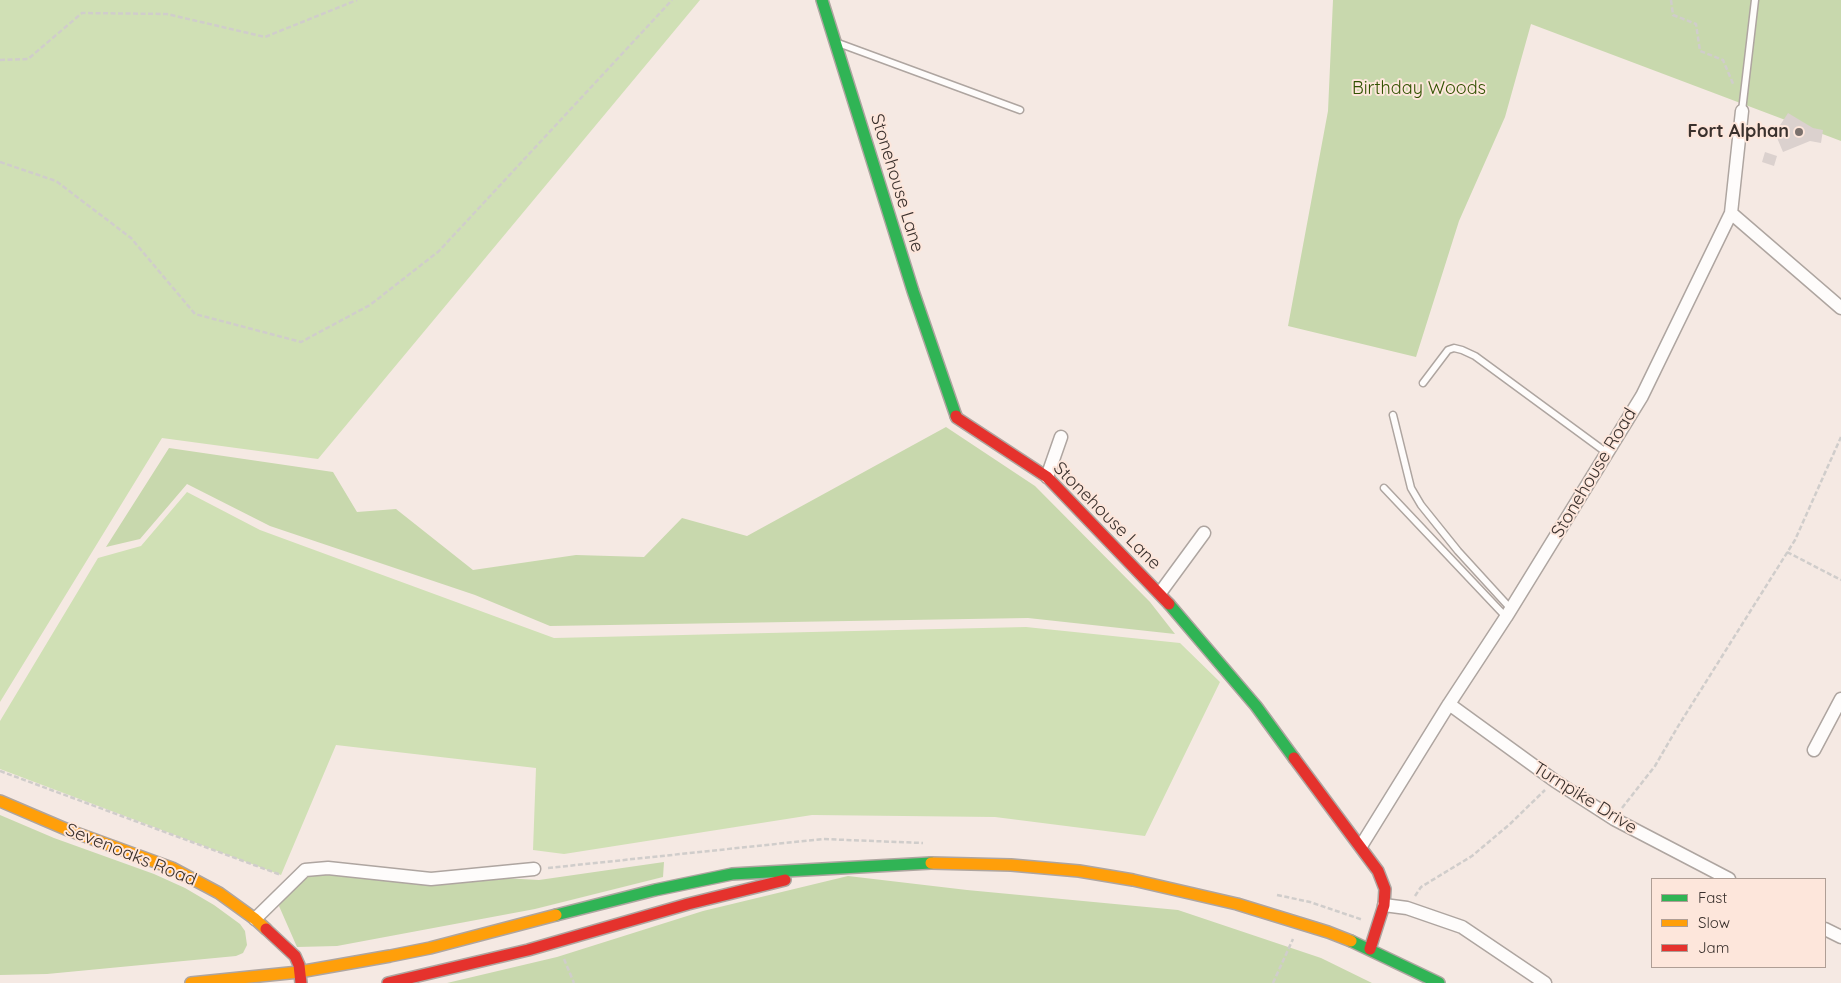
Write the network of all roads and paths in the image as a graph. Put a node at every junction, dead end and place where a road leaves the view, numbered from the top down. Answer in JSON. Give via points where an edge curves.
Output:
{"nodes":[{"id":1,"x":357,"y":0,"type":"edge"},
{"id":2,"x":672,"y":0,"type":"edge"},
{"id":3,"x":822,"y":0,"type":"edge"},
{"id":4,"x":1671,"y":0,"type":"edge"},
{"id":5,"x":1755,"y":0,"type":"edge"},
{"id":6,"x":834,"y":42,"type":"junction"},
{"id":7,"x":0,"y":60,"type":"edge"},
{"id":8,"x":1020,"y":110,"type":"dead end"},
{"id":9,"x":1742,"y":111,"type":"junction"},
{"id":10,"x":0,"y":162,"type":"edge"},
{"id":11,"x":1731,"y":213,"type":"junction"},
{"id":12,"x":1841,"y":308,"type":"edge"},
{"id":13,"x":1423,"y":383,"type":"dead end"},
{"id":14,"x":1393,"y":415,"type":"dead end"},
{"id":15,"x":1061,"y":437,"type":"dead end"},
{"id":16,"x":1841,"y":437,"type":"edge"},
{"id":17,"x":1606,"y":453,"type":"junction"},
{"id":18,"x":1047,"y":477,"type":"junction"},
{"id":19,"x":1384,"y":488,"type":"dead end"},
{"id":20,"x":1204,"y":533,"type":"dead end"},
{"id":21,"x":1787,"y":552,"type":"junction"},
{"id":22,"x":1841,"y":580,"type":"edge"},
{"id":23,"x":1160,"y":593,"type":"junction"},
{"id":24,"x":1509,"y":613,"type":"junction"},
{"id":25,"x":1841,"y":699,"type":"edge"},
{"id":26,"x":1449,"y":704,"type":"junction"},
{"id":27,"x":1814,"y":750,"type":"dead end"},
{"id":28,"x":0,"y":771,"type":"edge"},
{"id":29,"x":1555,"y":781,"type":"junction"},
{"id":30,"x":0,"y":801,"type":"edge"},
{"id":31,"x":1614,"y":819,"type":"junction"},
{"id":32,"x":1360,"y":846,"type":"junction"},
{"id":33,"x":534,"y":870,"type":"dead end"},
{"id":34,"x":819,"y":870,"type":"junction"},
{"id":35,"x":1727,"y":878,"type":"edge"},
{"id":36,"x":296,"y":880,"type":"junction"},
{"id":37,"x":1384,"y":905,"type":"junction"},
{"id":38,"x":1407,"y":908,"type":"junction"},
{"id":39,"x":255,"y":919,"type":"junction"},
{"id":40,"x":1826,"y":930,"type":"edge"},
{"id":41,"x":1841,"y":938,"type":"edge"},
{"id":42,"x":1293,"y":940,"type":"dead end"},
{"id":43,"x":1370,"y":949,"type":"junction"},
{"id":44,"x":562,"y":955,"type":"dead end"},
{"id":45,"x":300,"y":977,"type":"edge"},
{"id":46,"x":191,"y":983,"type":"edge"},
{"id":47,"x":388,"y":983,"type":"edge"},
{"id":48,"x":574,"y":983,"type":"edge"},
{"id":49,"x":1273,"y":983,"type":"edge"},
{"id":50,"x":1439,"y":983,"type":"edge"},
{"id":51,"x":1545,"y":983,"type":"edge"}],
"edges":[{"from":1,"to":7,"type":"path","via":[[265,37],[167,14],[82,13],[28,59]]},
{"from":2,"to":10,"type":"path","via":[[439,251],[370,305],[301,342],[195,314],[132,238],[56,181]]},
{"from":3,"to":6,"type":"main road","name":"Stonehouse Lane"},
{"from":4,"to":9,"type":"path","via":[[1673,15],[1696,24],[1700,51],[1723,60]]},
{"from":5,"to":9,"type":"lane"},
{"from":6,"to":8,"type":"lane"},
{"from":6,"to":18,"type":"main road","name":"Stonehouse Lane","via":[[957,418]]},
{"from":9,"to":11,"type":"street","name":"Stonehouse Road"},
{"from":11,"to":12,"type":"street"},
{"from":11,"to":17,"type":"street","name":"Stonehouse Road","via":[[1642,396]]},
{"from":13,"to":17,"type":"lane","via":[[1448,350],[1462,350],[1475,356]]},
{"from":14,"to":24,"type":"lane","via":[[1411,488],[1421,505]]},
{"from":15,"to":18,"type":"street"},
{"from":16,"to":21,"type":"path"},
{"from":17,"to":24,"type":"street","name":"Stonehouse Road"},
{"from":18,"to":23,"type":"main road","name":"Stonehouse Lane"},
{"from":19,"to":24,"type":"lane"},
{"from":20,"to":23,"type":"street"},
{"from":21,"to":22,"type":"path"},
{"from":21,"to":31,"type":"path","via":[[1655,766]]},
{"from":23,"to":32,"type":"main road","name":"Stonehouse Lane","via":[[1256,706]]},
{"from":24,"to":26,"type":"street","name":"Stonehouse Road"},
{"from":25,"to":27,"type":"street"},
{"from":26,"to":29,"type":"street","name":"Turnpike Drive"},
{"from":26,"to":32,"type":"street","name":"Stonehouse Road"},
{"from":28,"to":36,"type":"path"},
{"from":29,"to":31,"type":"street","name":"Turnpike Drive"},
{"from":29,"to":38,"type":"path","via":[[1472,856],[1421,886]]},
{"from":30,"to":39,"type":"main road","name":"Sevenoaks Road","via":[[172,868],[220,893]]},
{"from":31,"to":35,"type":"street","name":"Turnpike Drive"},
{"from":32,"to":37,"type":"main road","name":"Stonehouse Lane","via":[[1383,881]]},
{"from":33,"to":36,"type":"street","via":[[431,879],[328,868],[305,870]]},
{"from":34,"to":43,"type":"main road","via":[[937,863],[1011,865],[1078,872],[1159,885],[1237,904],[1328,932]]},
{"from":34,"to":45,"type":"main road","via":[[748,873],[696,881]]},
{"from":34,"to":47,"type":"main road","via":[[546,946]]},
{"from":36,"to":39,"type":"street"},
{"from":37,"to":38,"type":"street"},
{"from":37,"to":43,"type":"main road","name":"Stonehouse Lane"},
{"from":38,"to":51,"type":"street","via":[[1462,927]]},
{"from":39,"to":45,"type":"main road","name":"Sevenoaks Road","via":[[295,956]]},
{"from":40,"to":41,"type":"street"},
{"from":42,"to":49,"type":"path"},
{"from":43,"to":50,"type":"main road"},
{"from":44,"to":48,"type":"path"},
{"from":45,"to":46,"type":"main road"}]}
